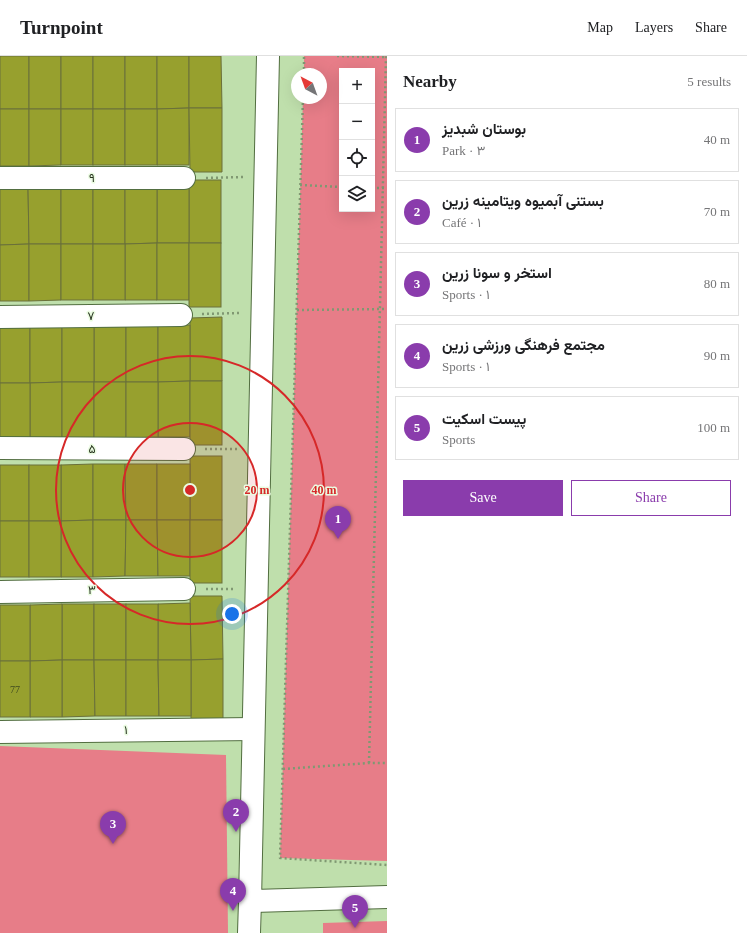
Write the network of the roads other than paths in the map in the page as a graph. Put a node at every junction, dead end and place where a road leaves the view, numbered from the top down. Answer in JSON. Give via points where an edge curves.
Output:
{"nodes":[{"id":1,"x":268,"y":56,"type":"edge"},
{"id":2,"x":0,"y":178,"type":"edge"},
{"id":3,"x":184,"y":178,"type":"road end"},
{"id":4,"x":181,"y":315,"type":"road end"},
{"id":5,"x":0,"y":317,"type":"edge"},
{"id":6,"x":0,"y":448,"type":"edge"},
{"id":7,"x":184,"y":449,"type":"road end"},
{"id":8,"x":184,"y":589,"type":"road end"},
{"id":9,"x":0,"y":592,"type":"edge"},
{"id":10,"x":253,"y":729,"type":"junction"},
{"id":11,"x":0,"y":732,"type":"edge"},
{"id":12,"x":387,"y":897,"type":"edge"},
{"id":13,"x":250,"y":901,"type":"junction"},
{"id":14,"x":249,"y":933,"type":"edge"}],
"edges":[{"from":1,"to":10,"type":"street"},
{"from":2,"to":3,"type":"street","name":"۹"},
{"from":4,"to":5,"type":"street","name":"۷"},
{"from":6,"to":7,"type":"street","name":"۵"},
{"from":8,"to":9,"type":"street","name":"۳"},
{"from":10,"to":11,"type":"street","name":"۱"},
{"from":10,"to":13,"type":"street"},
{"from":12,"to":13,"type":"street"},
{"from":13,"to":14,"type":"street"}]}
